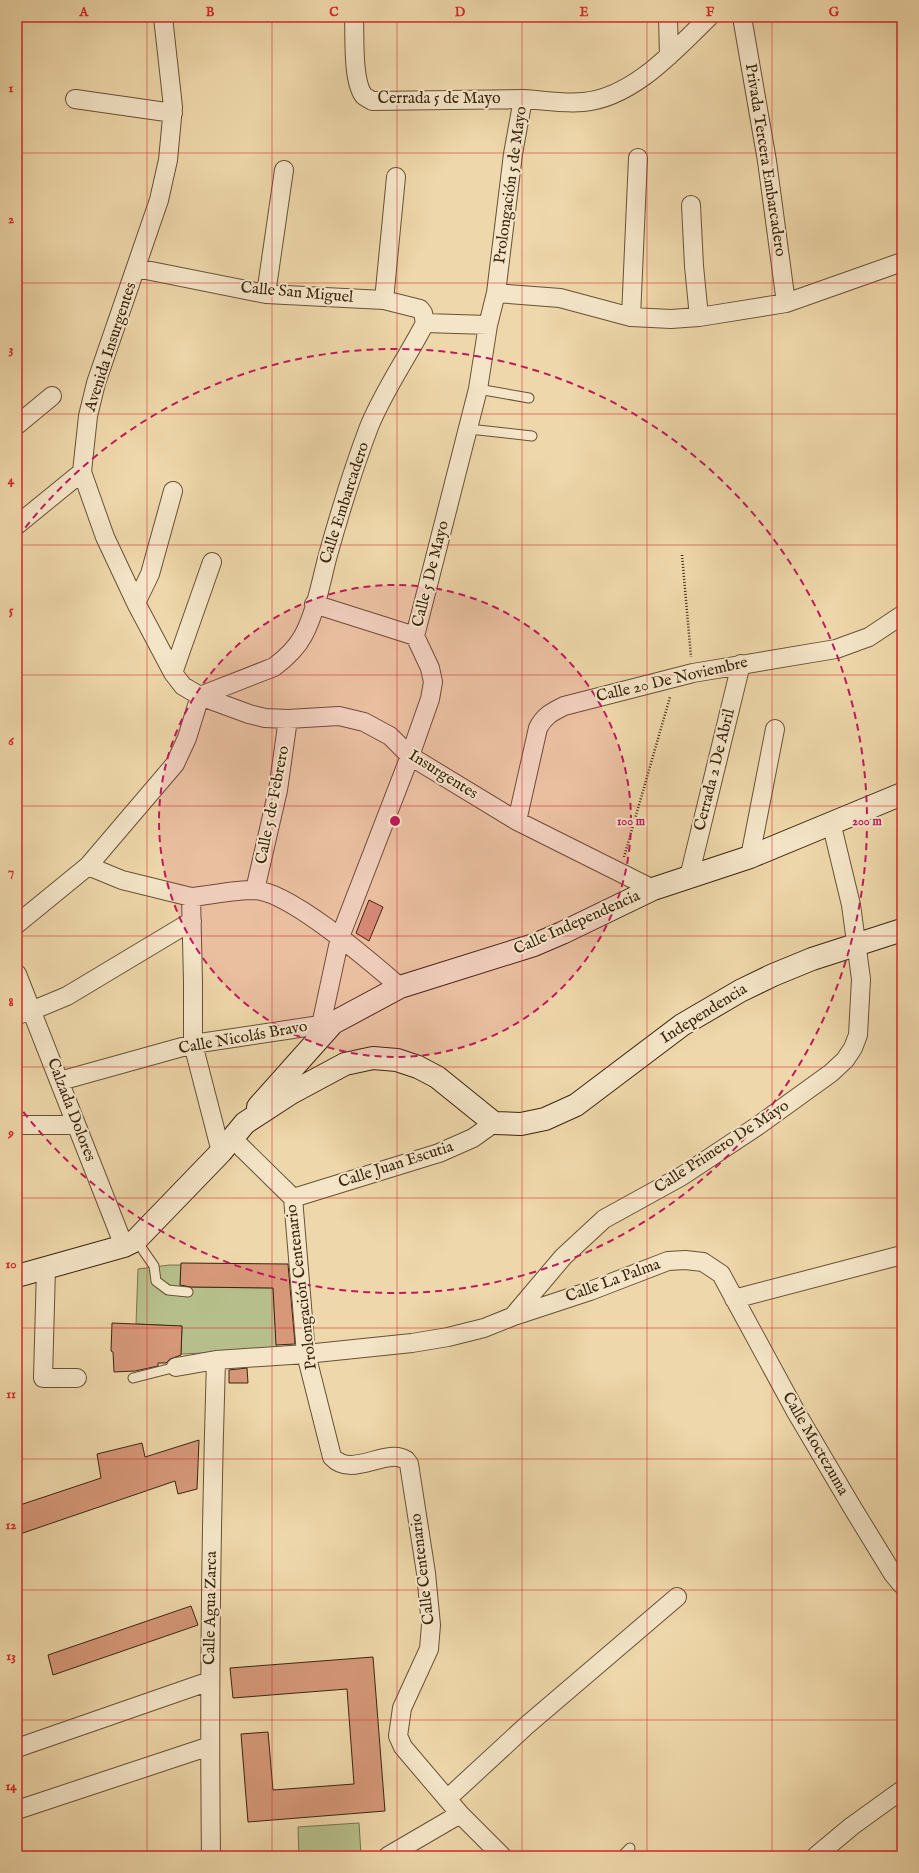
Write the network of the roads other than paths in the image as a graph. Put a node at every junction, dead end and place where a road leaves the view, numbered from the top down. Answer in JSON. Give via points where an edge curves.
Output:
{"nodes":[{"id":1,"x":163,"y":17,"type":"edge"},
{"id":2,"x":354,"y":17,"type":"edge"},
{"id":3,"x":668,"y":17,"type":"edge"},
{"id":4,"x":710,"y":17,"type":"edge"},
{"id":5,"x":742,"y":17,"type":"edge"},
{"id":6,"x":669,"y":56,"type":"junction"},
{"id":7,"x":75,"y":99,"type":"dead end"},
{"id":8,"x":522,"y":99,"type":"junction"},
{"id":9,"x":172,"y":113,"type":"junction"},
{"id":10,"x":638,"y":158,"type":"dead end"},
{"id":11,"x":284,"y":170,"type":"dead end"},
{"id":12,"x":396,"y":177,"type":"dead end"},
{"id":13,"x":691,"y":205,"type":"dead end"},
{"id":14,"x":902,"y":262,"type":"edge"},
{"id":15,"x":136,"y":268,"type":"junction"},
{"id":16,"x":496,"y":293,"type":"junction"},
{"id":17,"x":266,"y":294,"type":"junction"},
{"id":18,"x":384,"y":300,"type":"junction"},
{"id":19,"x":786,"y":303,"type":"junction"},
{"id":20,"x":631,"y":316,"type":"junction"},
{"id":21,"x":699,"y":317,"type":"junction"},
{"id":22,"x":425,"y":322,"type":"junction"},
{"id":23,"x":488,"y":325,"type":"junction"},
{"id":24,"x":478,"y":389,"type":"junction"},
{"id":25,"x":52,"y":396,"type":"dead end"},
{"id":26,"x":529,"y":398,"type":"dead end"},
{"id":27,"x":17,"y":425,"type":"edge"},
{"id":28,"x":469,"y":428,"type":"junction"},
{"id":29,"x":532,"y":436,"type":"dead end"},
{"id":30,"x":82,"y":472,"type":"junction"},
{"id":31,"x":173,"y":491,"type":"dead end"},
{"id":32,"x":17,"y":525,"type":"edge"},
{"id":33,"x":212,"y":562,"type":"dead end"},
{"id":34,"x":136,"y":603,"type":"junction"},
{"id":35,"x":314,"y":604,"type":"junction"},
{"id":36,"x":902,"y":615,"type":"edge"},
{"id":37,"x":415,"y":636,"type":"junction"},
{"id":38,"x":741,"y":664,"type":"junction"},
{"id":39,"x":173,"y":673,"type":"junction"},
{"id":40,"x":200,"y":696,"type":"junction"},
{"id":41,"x":288,"y":719,"type":"junction"},
{"id":42,"x":775,"y":729,"type":"dead end"},
{"id":43,"x":410,"y":756,"type":"junction"},
{"id":44,"x":902,"y":794,"type":"edge"},
{"id":45,"x":517,"y":821,"type":"junction"},
{"id":46,"x":831,"y":822,"type":"junction"},
{"id":47,"x":750,"y":857,"type":"junction"},
{"id":48,"x":88,"y":866,"type":"junction"},
{"id":49,"x":689,"y":876,"type":"junction"},
{"id":50,"x":654,"y":889,"type":"junction"},
{"id":51,"x":255,"y":890,"type":"junction"},
{"id":52,"x":191,"y":897,"type":"junction"},
{"id":53,"x":192,"y":921,"type":"junction"},
{"id":54,"x":17,"y":924,"type":"edge"},
{"id":55,"x":902,"y":930,"type":"edge"},
{"id":56,"x":340,"y":937,"type":"junction"},
{"id":57,"x":856,"y":944,"type":"junction"},
{"id":58,"x":17,"y":974,"type":"edge"},
{"id":59,"x":400,"y":987,"type":"junction"},
{"id":60,"x":24,"y":1013,"type":"edge"},
{"id":61,"x":327,"y":1024,"type":"junction"},
{"id":62,"x":193,"y":1044,"type":"junction"},
{"id":63,"x":60,"y":1081,"type":"junction"},
{"id":64,"x":494,"y":1123,"type":"junction"},
{"id":65,"x":17,"y":1125,"type":"edge"},
{"id":66,"x":76,"y":1125,"type":"junction"},
{"id":67,"x":233,"y":1138,"type":"junction"},
{"id":68,"x":293,"y":1198,"type":"junction"},
{"id":69,"x":130,"y":1243,"type":"junction"},
{"id":70,"x":902,"y":1255,"type":"edge"},
{"id":71,"x":46,"y":1268,"type":"junction"},
{"id":72,"x":17,"y":1276,"type":"edge"},
{"id":73,"x":188,"y":1292,"type":"dead end"},
{"id":74,"x":734,"y":1299,"type":"junction"},
{"id":75,"x":514,"y":1316,"type":"junction"},
{"id":76,"x":306,"y":1354,"type":"junction"},
{"id":77,"x":216,"y":1360,"type":"junction"},
{"id":78,"x":176,"y":1367,"type":"joint"},
{"id":79,"x":77,"y":1378,"type":"dead end"},
{"id":80,"x":133,"y":1378,"type":"dead end"},
{"id":81,"x":332,"y":1457,"type":"joint"},
{"id":82,"x":902,"y":1585,"type":"edge"},
{"id":83,"x":677,"y":1597,"type":"dead end"},
{"id":84,"x":210,"y":1681,"type":"junction"},
{"id":85,"x":210,"y":1746,"type":"junction"},
{"id":86,"x":17,"y":1748,"type":"edge"},
{"id":87,"x":902,"y":1790,"type":"edge"},
{"id":88,"x":447,"y":1799,"type":"junction"},
{"id":89,"x":17,"y":1810,"type":"edge"},
{"id":90,"x":460,"y":1814,"type":"junction"},
{"id":91,"x":630,"y":1848,"type":"dead end"},
{"id":92,"x":211,"y":1856,"type":"edge"},
{"id":93,"x":388,"y":1856,"type":"edge"},
{"id":94,"x":502,"y":1856,"type":"edge"},
{"id":95,"x":622,"y":1856,"type":"edge"},
{"id":96,"x":816,"y":1856,"type":"edge"}],
"edges":[{"from":1,"to":9,"type":"street","name":"Avenida Insurgentes"},
{"from":2,"to":8,"type":"street","name":"Cerrada 5 de Mayo","via":[[357,76],[364,97],[372,101]]},
{"from":3,"to":6,"type":"street"},
{"from":4,"to":6,"type":"street","name":"Prolongación 5 de Mayo"},
{"from":5,"to":19,"type":"street","name":"Privada Tercera Embarcadero","via":[[767,161]]},
{"from":6,"to":8,"type":"street","name":"Prolongación 5 de Mayo","via":[[624,89],[607,97],[583,102]]},
{"from":7,"to":9,"type":"street"},
{"from":8,"to":16,"type":"street","name":"Prolongación 5 de Mayo"},
{"from":9,"to":15,"type":"street","name":"Avenida Insurgentes","via":[[168,160],[159,200]]},
{"from":10,"to":20,"type":"street"},
{"from":11,"to":17,"type":"street"},
{"from":12,"to":18,"type":"street"},
{"from":13,"to":21,"type":"street"},
{"from":14,"to":19,"type":"street"},
{"from":15,"to":17,"type":"street","name":"Calle San Miguel"},
{"from":15,"to":30,"type":"street","name":"Avenida Insurgentes","via":[[96,383],[88,416]]},
{"from":16,"to":20,"type":"street","via":[[560,298]]},
{"from":16,"to":23,"type":"street","name":"Calle 5 De Mayo"},
{"from":17,"to":18,"type":"street","name":"Calle San Miguel"},
{"from":18,"to":22,"type":"street","name":"Calle San Miguel","via":[[420,309]]},
{"from":19,"to":21,"type":"street"},
{"from":20,"to":21,"type":"street","via":[[671,319]]},
{"from":22,"to":23,"type":"street"},
{"from":22,"to":35,"type":"street","name":"Calle Embarcadero","via":[[370,426],[344,497]]},
{"from":23,"to":24,"type":"street","name":"Calle 5 De Mayo"},
{"from":24,"to":26,"type":"lane"},
{"from":24,"to":28,"type":"street","name":"Calle 5 De Mayo"},
{"from":25,"to":27,"type":"street"},
{"from":28,"to":29,"type":"lane"},
{"from":28,"to":37,"type":"street","name":"Calle 5 De Mayo"},
{"from":30,"to":32,"type":"street"},
{"from":30,"to":34,"type":"street","name":"Avenida Insurgentes","via":[[105,537]]},
{"from":31,"to":34,"type":"street","via":[[150,574]]},
{"from":33,"to":39,"type":"street"},
{"from":34,"to":39,"type":"street","name":"Avenida Insurgentes"},
{"from":35,"to":37,"type":"street"},
{"from":35,"to":40,"type":"street","name":"Calle Embarcadero","via":[[304,635],[296,648],[284,659],[274,667]]},
{"from":36,"to":38,"type":"street","name":"Calle 20 De Noviembre","via":[[870,637],[836,649]]},
{"from":37,"to":43,"type":"street","name":"Calle 5 De Mayo","via":[[430,668],[433,682],[430,699]]},
{"from":38,"to":45,"type":"street","name":"Calle 20 De Noviembre","via":[[684,675],[564,706],[551,712],[538,728]]},
{"from":38,"to":49,"type":"street","name":"Cerrada 2 De Abril"},
{"from":39,"to":40,"type":"street","name":"Avenida Insurgentes","via":[[183,686]]},
{"from":40,"to":41,"type":"street","name":"Insurgentes","via":[[257,716]]},
{"from":40,"to":48,"type":"street","via":[[187,738],[175,764]]},
{"from":41,"to":43,"type":"street","name":"Insurgentes","via":[[339,716],[364,722],[390,736]]},
{"from":41,"to":51,"type":"street","name":"Calle 5 de Febrero","via":[[278,790]]},
{"from":42,"to":47,"type":"street"},
{"from":43,"to":45,"type":"street","name":"Insurgentes"},
{"from":43,"to":56,"type":"street","name":"Calle 5 De Mayo"},
{"from":44,"to":46,"type":"street","name":"Calle Independencia"},
{"from":45,"to":50,"type":"street","name":"Insurgentes"},
{"from":46,"to":47,"type":"street","name":"Calle Independencia"},
{"from":46,"to":57,"type":"street","name":"Calle Primero De Mayo","via":[[851,905]]},
{"from":47,"to":49,"type":"street","name":"Calle Independencia"},
{"from":48,"to":52,"type":"street","via":[[122,880]]},
{"from":48,"to":54,"type":"street"},
{"from":49,"to":50,"type":"street","name":"Calle Independencia"},
{"from":50,"to":59,"type":"street","name":"Calle Independencia","via":[[534,945]]},
{"from":51,"to":52,"type":"street"},
{"from":51,"to":56,"type":"street","via":[[275,895]]},
{"from":52,"to":53,"type":"street"},
{"from":53,"to":60,"type":"street","via":[[67,996]]},
{"from":53,"to":62,"type":"street"},
{"from":55,"to":57,"type":"street","name":"Independencia"},
{"from":56,"to":59,"type":"street"},
{"from":56,"to":61,"type":"street","name":"Calle 5 De Mayo"},
{"from":57,"to":64,"type":"street","name":"Independencia","via":[[806,961],[740,991],[682,1025],[576,1106],[545,1119],[520,1124]]},
{"from":57,"to":75,"type":"street","name":"Calle Primero De Mayo","via":[[861,979],[860,1018],[858,1035],[845,1060],[806,1092],[688,1172],[604,1219],[563,1257]]},
{"from":58,"to":60,"type":"street","name":"Calzada Dolores"},
{"from":59,"to":61,"type":"street","name":"Calle Independencia"},
{"from":60,"to":63,"type":"street","name":"Calzada Dolores"},
{"from":61,"to":62,"type":"street","name":"Calle Nicolás Bravo"},
{"from":61,"to":67,"type":"street","name":"Calle Independencia"},
{"from":62,"to":63,"type":"street","name":"Calle Nicolás Bravo"},
{"from":62,"to":67,"type":"street"},
{"from":63,"to":66,"type":"street","name":"Calzada Dolores"},
{"from":64,"to":67,"type":"street","via":[[437,1076],[396,1060],[373,1058],[345,1064],[320,1076]]},
{"from":64,"to":68,"type":"street","name":"Calle Juan Escutia","via":[[473,1138],[439,1153]]},
{"from":65,"to":66,"type":"street"},
{"from":66,"to":69,"type":"street","name":"Calzada Dolores"},
{"from":67,"to":68,"type":"street","name":"Prolongación Centenario"},
{"from":67,"to":69,"type":"street"},
{"from":68,"to":76,"type":"street","name":"Prolongación Centenario"},
{"from":69,"to":71,"type":"street"},
{"from":69,"to":73,"type":"lane","via":[[154,1266],[156,1281],[168,1290]]},
{"from":70,"to":74,"type":"street"},
{"from":71,"to":72,"type":"street"},
{"from":71,"to":79,"type":"street","via":[[43,1378]]},
{"from":74,"to":75,"type":"street","name":"Calle La Palma","via":[[721,1274],[703,1262],[668,1261],[590,1291]]},
{"from":74,"to":82,"type":"street","name":"Calle Moctezuma","via":[[796,1412],[856,1514]]},
{"from":75,"to":76,"type":"street","name":"Calle La Palma","via":[[484,1328],[448,1337]]},
{"from":76,"to":77,"type":"street","name":"Calle La Palma"},
{"from":76,"to":81,"type":"street","name":"Prolongación Centenario"},
{"from":77,"to":78,"type":"street","name":"Calle La Palma"},
{"from":77,"to":84,"type":"street","name":"Calle Agua Zarca"},
{"from":78,"to":80,"type":"lane"},
{"from":81,"to":88,"type":"street","name":"Calle Centenario","via":[[343,1464],[354,1465],[397,1457],[409,1464],[429,1596],[430,1638],[429,1649],[402,1708],[398,1736],[403,1748]]},
{"from":83,"to":88,"type":"street","via":[[526,1726]]},
{"from":84,"to":85,"type":"street","name":"Calle Agua Zarca"},
{"from":84,"to":86,"type":"street"},
{"from":85,"to":89,"type":"street"},
{"from":85,"to":92,"type":"street","name":"Calle Agua Zarca"},
{"from":87,"to":96,"type":"street"},
{"from":88,"to":90,"type":"street","name":"Calle Centenario"},
{"from":90,"to":93,"type":"street"},
{"from":90,"to":94,"type":"street","name":"Calle Centenario"},
{"from":91,"to":95,"type":"lane"}]}
